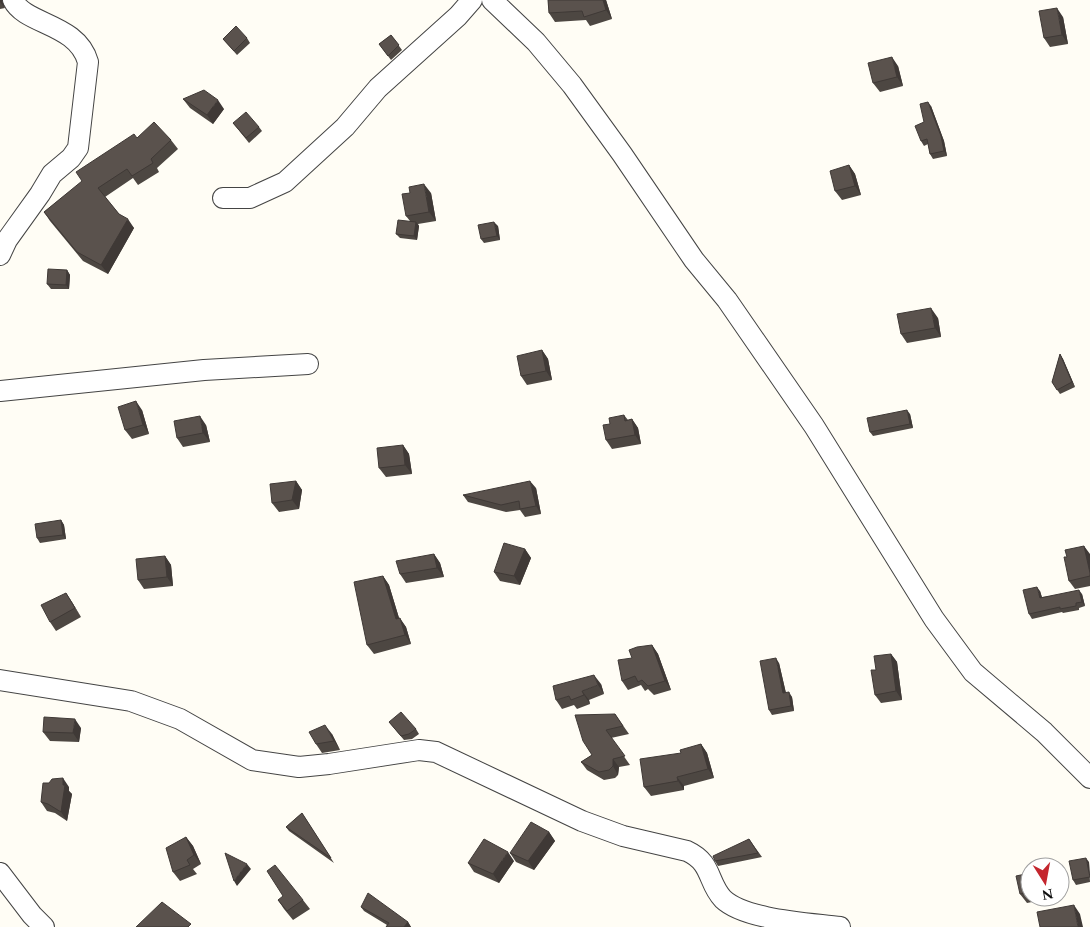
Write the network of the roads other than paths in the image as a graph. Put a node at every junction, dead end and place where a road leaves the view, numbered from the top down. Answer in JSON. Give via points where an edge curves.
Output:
{"nodes":[{"id":1,"x":13,"y":0,"type":"edge"},
{"id":2,"x":472,"y":0,"type":"edge"},
{"id":3,"x":492,"y":0,"type":"edge"},
{"id":4,"x":223,"y":198,"type":"dead end"},
{"id":5,"x":0,"y":255,"type":"edge"},
{"id":6,"x":308,"y":364,"type":"dead end"},
{"id":7,"x":0,"y":391,"type":"edge"},
{"id":8,"x":0,"y":680,"type":"edge"},
{"id":9,"x":1090,"y":778,"type":"edge"},
{"id":10,"x":0,"y":873,"type":"edge"},
{"id":11,"x":44,"y":927,"type":"edge"},
{"id":12,"x":840,"y":927,"type":"edge"}],
"edges":[{"from":1,"to":5,"type":"street","via":[[26,12],[66,32],[88,62],[78,148],[52,174]]},
{"from":2,"to":4,"type":"street","via":[[285,182],[250,198]]},
{"from":3,"to":9,"type":"street","via":[[536,42],[572,85],[694,260],[727,300],[814,426],[954,648],[973,672],[1044,732]]},
{"from":6,"to":7,"type":"street","via":[[204,370]]},
{"from":8,"to":12,"type":"street","via":[[131,701],[180,719],[252,760],[299,767],[419,750],[436,752],[582,821],[623,836],[696,855],[709,870],[718,892],[737,908],[760,916]]},
{"from":10,"to":11,"type":"street"}]}
